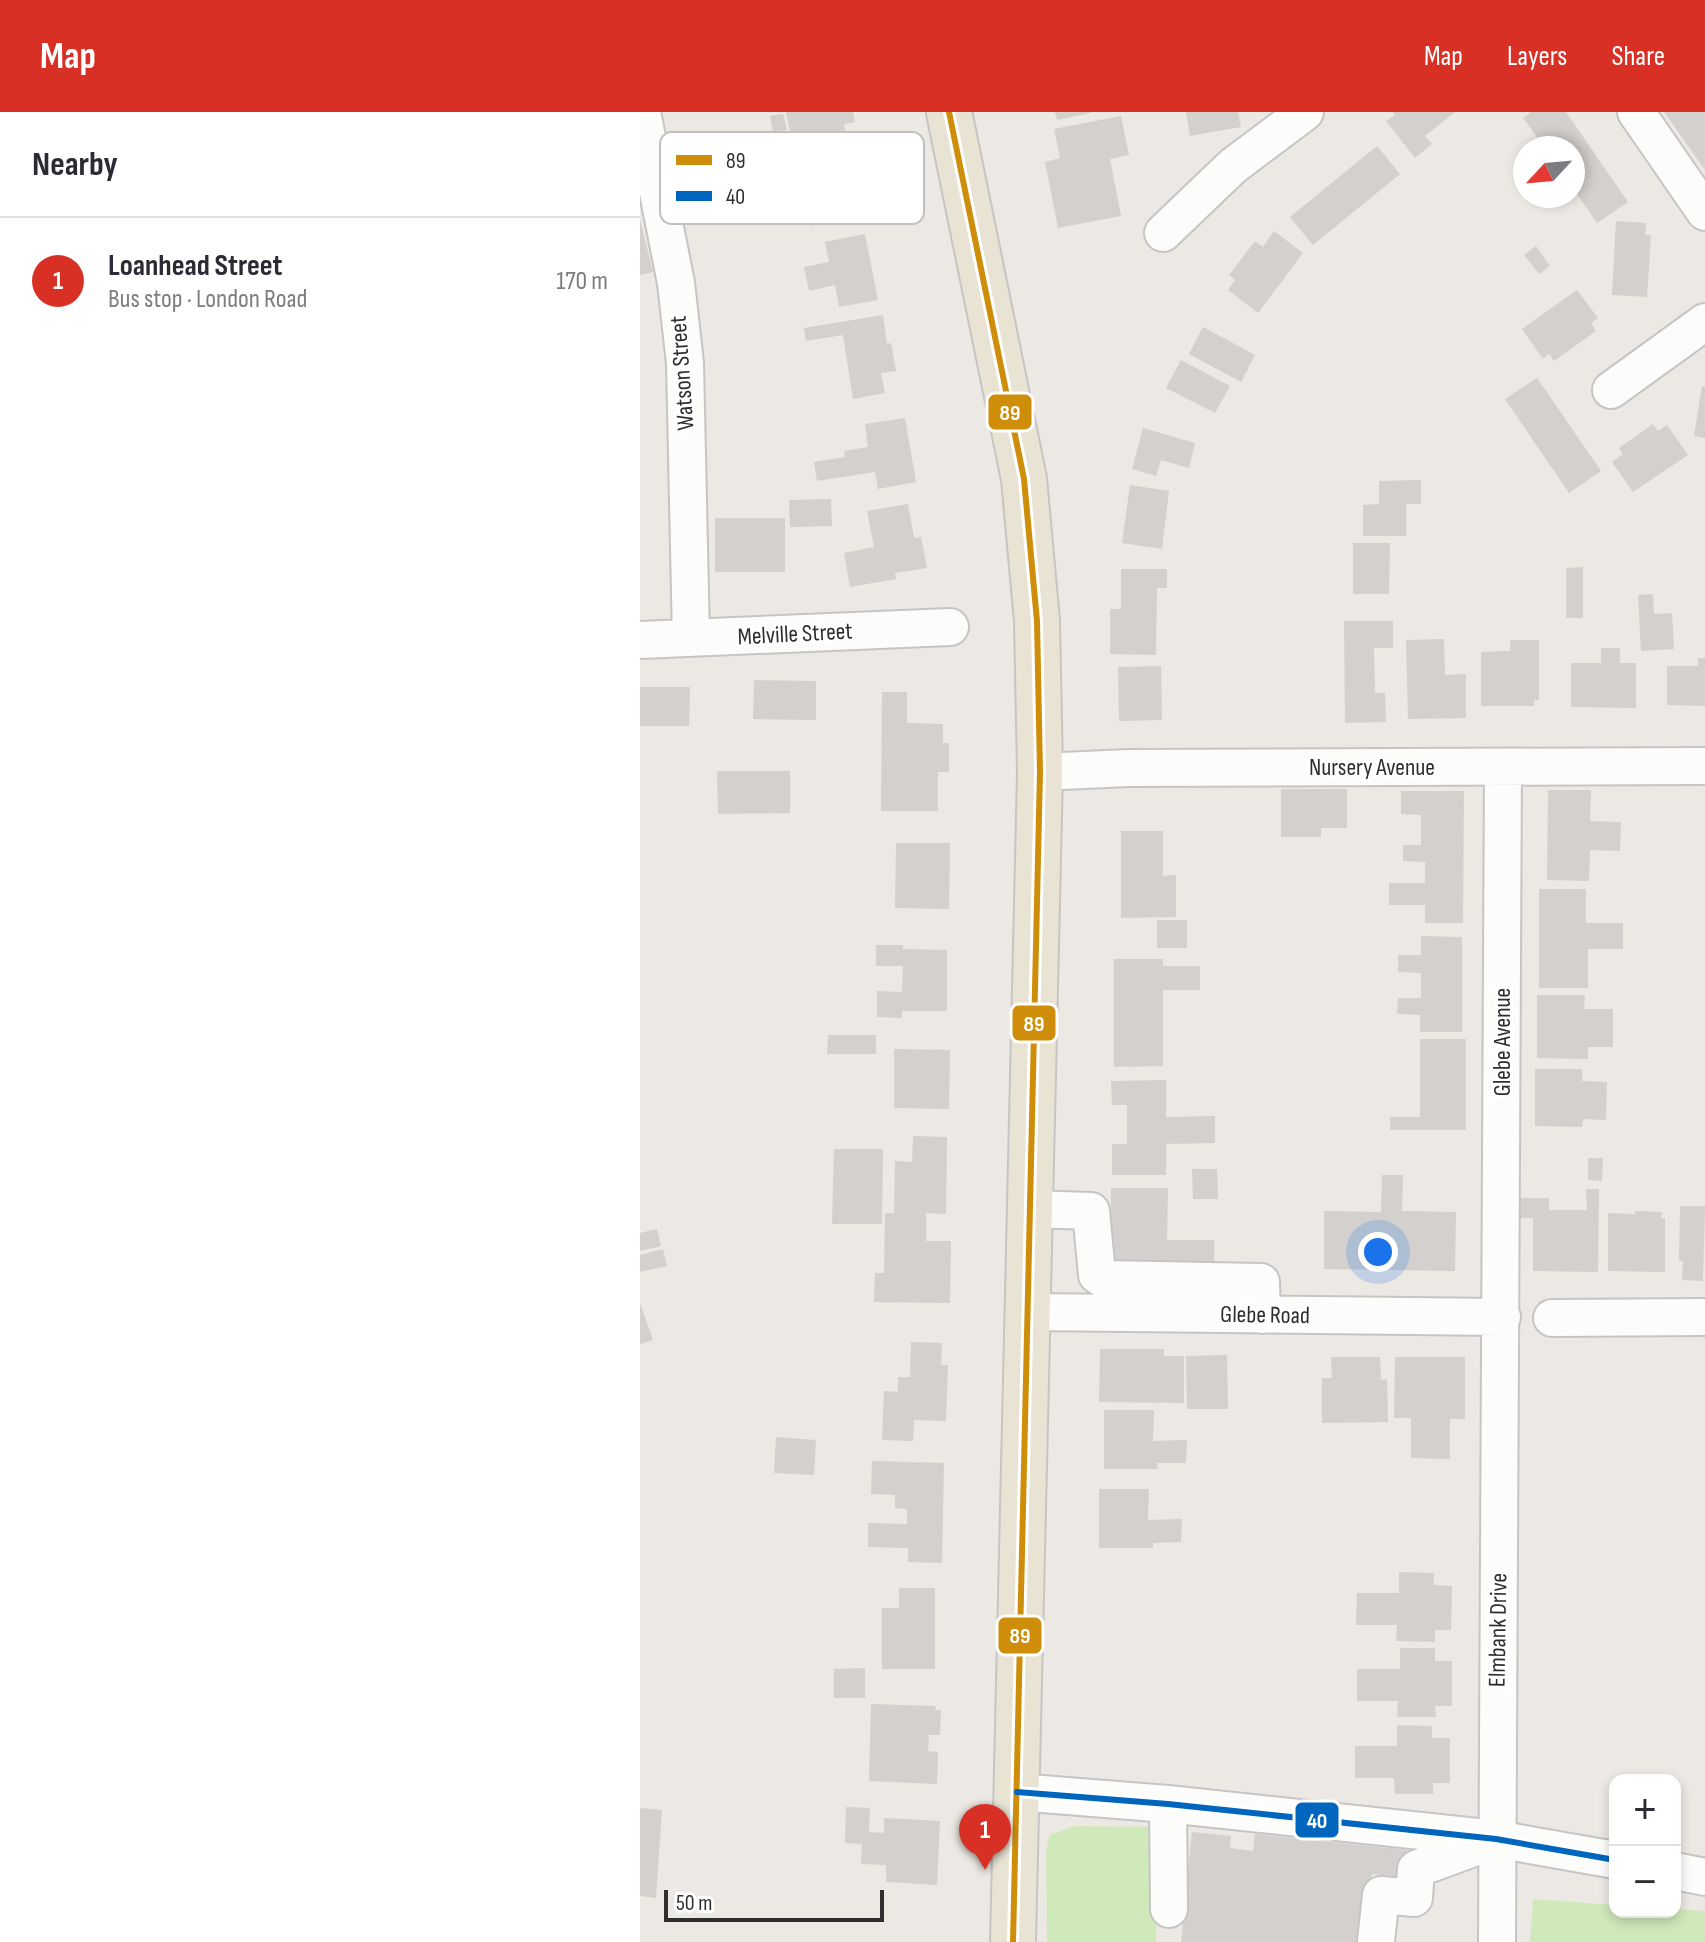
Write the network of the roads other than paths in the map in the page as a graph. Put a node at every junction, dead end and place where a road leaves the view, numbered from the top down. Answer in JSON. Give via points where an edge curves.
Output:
{"nodes":[{"id":1,"x":642,"y":112,"type":"edge"},
{"id":2,"x":949,"y":112,"type":"edge"},
{"id":3,"x":1305,"y":112,"type":"edge"},
{"id":4,"x":1636,"y":112,"type":"edge"},
{"id":5,"x":660,"y":203,"type":"edge"},
{"id":6,"x":1705,"y":212,"type":"edge"},
{"id":7,"x":664,"y":224,"type":"edge"},
{"id":8,"x":1163,"y":233,"type":"dead end"},
{"id":9,"x":1705,"y":322,"type":"edge"},
{"id":10,"x":1611,"y":390,"type":"dead end"},
{"id":11,"x":950,"y":627,"type":"dead end"},
{"id":12,"x":691,"y":638,"type":"junction"},
{"id":13,"x":640,"y":640,"type":"edge"},
{"id":14,"x":1705,"y":766,"type":"edge"},
{"id":15,"x":1503,"y":767,"type":"junction"},
{"id":16,"x":1040,"y":772,"type":"junction"},
{"id":17,"x":1030,"y":1209,"type":"junction"},
{"id":18,"x":1028,"y":1312,"type":"junction"},
{"id":19,"x":1262,"y":1315,"type":"junction"},
{"id":20,"x":1502,"y":1317,"type":"junction"},
{"id":21,"x":1705,"y":1317,"type":"edge"},
{"id":22,"x":1552,"y":1318,"type":"dead end"},
{"id":23,"x":1017,"y":1792,"type":"junction"},
{"id":24,"x":1168,"y":1804,"type":"junction"},
{"id":25,"x":1496,"y":1839,"type":"junction"},
{"id":26,"x":1609,"y":1859,"type":"edge"},
{"id":27,"x":1681,"y":1872,"type":"edge"},
{"id":28,"x":1705,"y":1877,"type":"edge"},
{"id":29,"x":1169,"y":1909,"type":"dead end"},
{"id":30,"x":1013,"y":1942,"type":"edge"},
{"id":31,"x":1376,"y":1942,"type":"edge"},
{"id":32,"x":1497,"y":1942,"type":"edge"}],
"edges":[{"from":1,"to":5,"type":"street","name":"Watson Street"},
{"from":2,"to":16,"type":"main road","via":[[1024,479],[1037,621]]},
{"from":3,"to":8,"type":"street","via":[[1233,166]]},
{"from":4,"to":6,"type":"street"},
{"from":7,"to":12,"type":"street","name":"Watson Street","via":[[685,363]]},
{"from":9,"to":10,"type":"street"},
{"from":11,"to":12,"type":"street","name":"Melville Street"},
{"from":12,"to":13,"type":"street","name":"Melville Street"},
{"from":14,"to":15,"type":"street","name":"Nursery Avenue"},
{"from":15,"to":16,"type":"street","name":"Nursery Avenue"},
{"from":15,"to":20,"type":"street","name":"Glebe Avenue"},
{"from":16,"to":17,"type":"main road"},
{"from":17,"to":18,"type":"main road"},
{"from":17,"to":19,"type":"street","via":[[1091,1211],[1094,1265],[1103,1279],[1261,1282]]},
{"from":18,"to":19,"type":"street","name":"Glebe Road"},
{"from":18,"to":23,"type":"main road"},
{"from":19,"to":20,"type":"street","name":"Glebe Road"},
{"from":20,"to":25,"type":"street","name":"Elmbank Drive"},
{"from":21,"to":22,"type":"street"},
{"from":23,"to":24,"type":"street"},
{"from":23,"to":30,"type":"main road"},
{"from":24,"to":25,"type":"street"},
{"from":24,"to":29,"type":"street"},
{"from":25,"to":26,"type":"street"},
{"from":25,"to":31,"type":"street","via":[[1416,1869],[1414,1898],[1381,1895]]},
{"from":25,"to":32,"type":"street","name":"Elmbank Drive"},
{"from":27,"to":28,"type":"street"}]}
